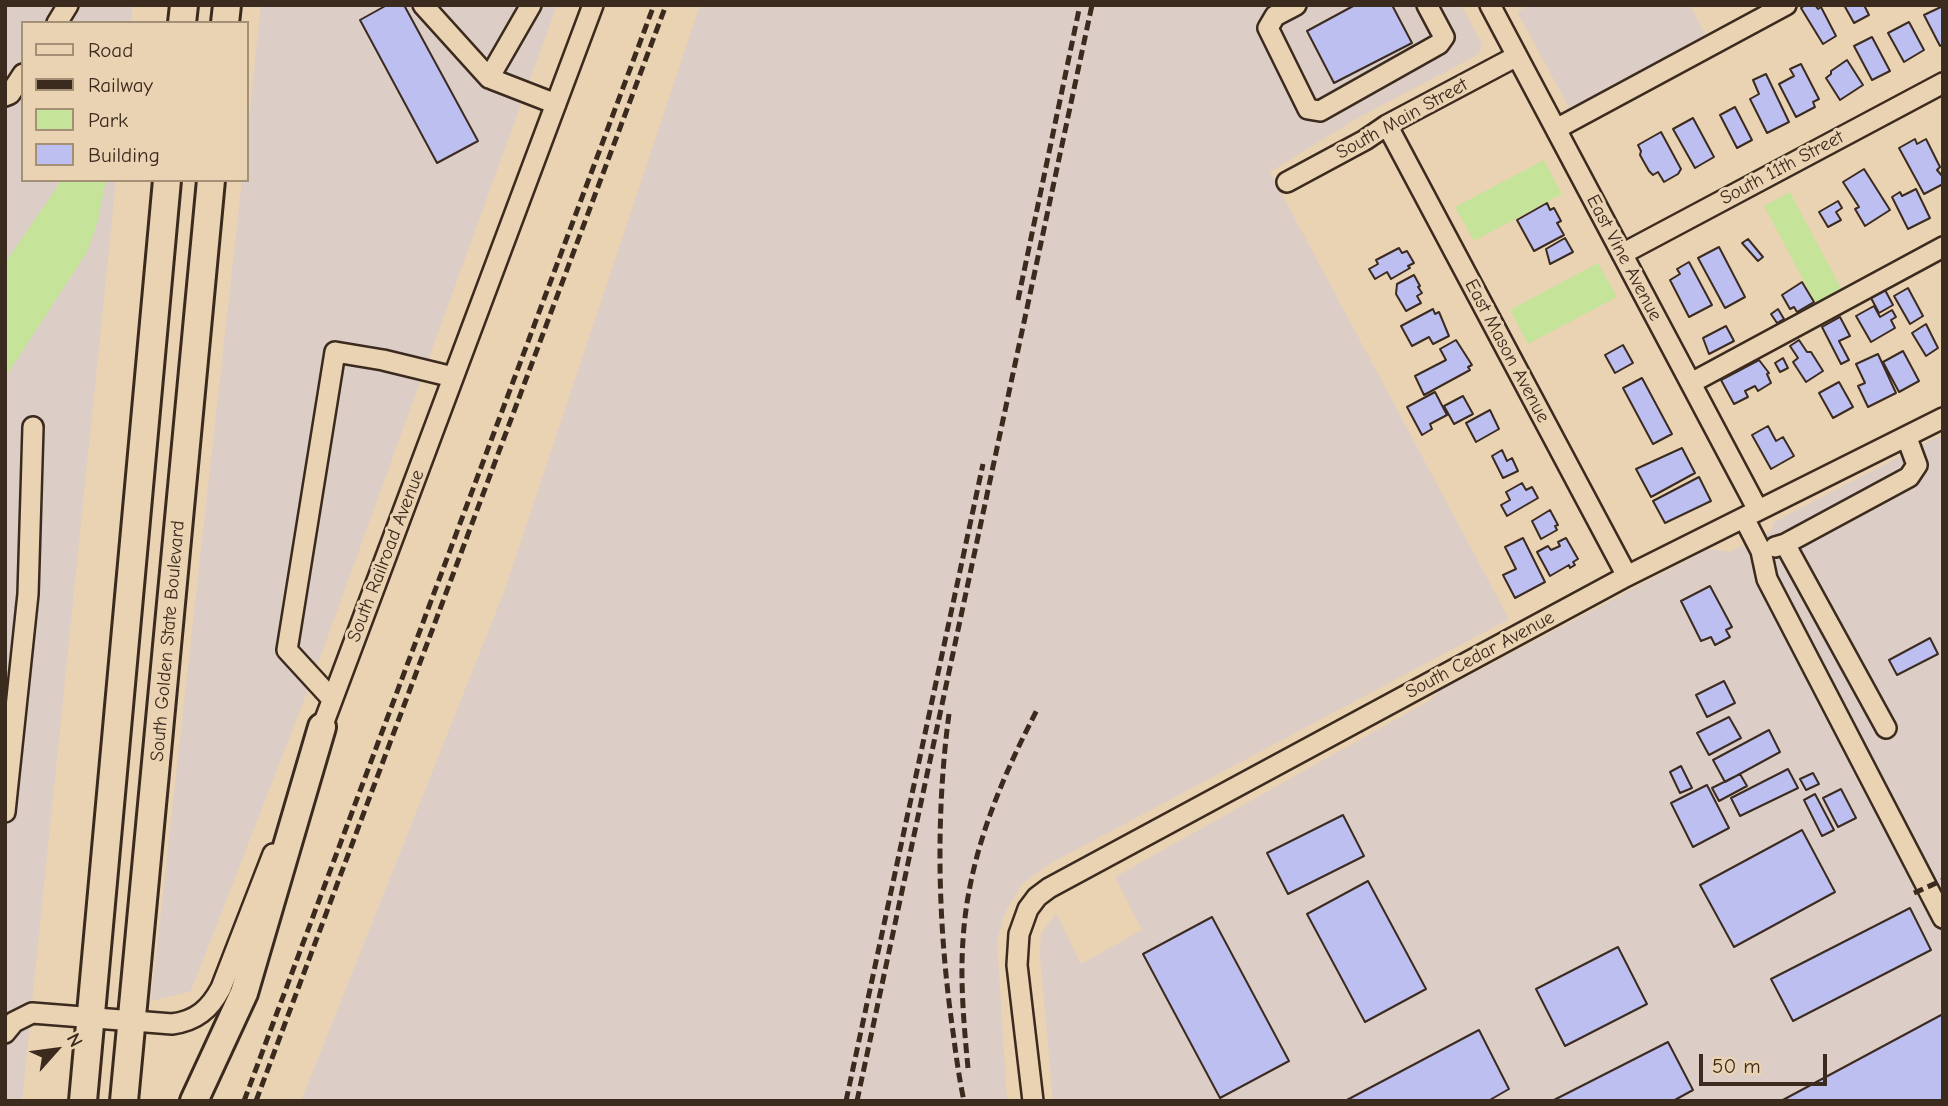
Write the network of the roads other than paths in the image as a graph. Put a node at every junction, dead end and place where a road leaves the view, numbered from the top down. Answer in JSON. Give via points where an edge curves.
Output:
{"nodes":[{"id":1,"x":68,"y":5,"type":"edge"},
{"id":2,"x":423,"y":5,"type":"edge"},
{"id":3,"x":531,"y":5,"type":"edge"},
{"id":4,"x":593,"y":5,"type":"edge"},
{"id":5,"x":1296,"y":5,"type":"edge"},
{"id":6,"x":1427,"y":5,"type":"edge"},
{"id":7,"x":1490,"y":5,"type":"edge"},
{"id":8,"x":1786,"y":5,"type":"edge"},
{"id":9,"x":58,"y":21,"type":"edge"},
{"id":10,"x":1517,"y":56,"type":"junction"},
{"id":11,"x":21,"y":77,"type":"edge"},
{"id":12,"x":489,"y":78,"type":"junction"},
{"id":13,"x":1943,"y":83,"type":"edge"},
{"id":14,"x":5,"y":96,"type":"edge"},
{"id":15,"x":556,"y":104,"type":"junction"},
{"id":16,"x":1387,"y":125,"type":"junction"},
{"id":17,"x":1556,"y":129,"type":"junction"},
{"id":18,"x":167,"y":182,"type":"edge"},
{"id":19,"x":211,"y":182,"type":"edge"},
{"id":20,"x":1287,"y":183,"type":"dead end"},
{"id":21,"x":1943,"y":247,"type":"edge"},
{"id":22,"x":1622,"y":254,"type":"junction"},
{"id":23,"x":453,"y":377,"type":"junction"},
{"id":24,"x":1691,"y":383,"type":"junction"},
{"id":25,"x":1943,"y":418,"type":"edge"},
{"id":26,"x":33,"y":427,"type":"dead end"},
{"id":27,"x":1907,"y":438,"type":"junction"},
{"id":28,"x":1751,"y":514,"type":"junction"},
{"id":29,"x":1785,"y":544,"type":"junction"},
{"id":30,"x":1761,"y":551,"type":"junction"},
{"id":31,"x":1628,"y":576,"type":"junction"},
{"id":32,"x":332,"y":699,"type":"junction"},
{"id":33,"x":323,"y":727,"type":"junction"},
{"id":34,"x":1886,"y":728,"type":"dead end"},
{"id":35,"x":5,"y":811,"type":"edge"},
{"id":36,"x":1943,"y":918,"type":"edge"},
{"id":37,"x":111,"y":1019,"type":"junction"},
{"id":38,"x":6,"y":1027,"type":"edge"},
{"id":39,"x":83,"y":1101,"type":"edge"},
{"id":40,"x":124,"y":1101,"type":"edge"},
{"id":41,"x":194,"y":1101,"type":"edge"},
{"id":42,"x":1033,"y":1101,"type":"edge"}],
"edges":[{"from":1,"to":9,"type":"street"},
{"from":2,"to":12,"type":"street"},
{"from":3,"to":12,"type":"street"},
{"from":4,"to":15,"type":"street","name":"South Railroad Avenue"},
{"from":5,"to":6,"type":"street","via":[[1275,16],[1268,28],[1308,109],[1320,111],[1439,44],[1444,37]]},
{"from":7,"to":10,"type":"street","name":"East Vine Avenue"},
{"from":8,"to":17,"type":"street"},
{"from":10,"to":16,"type":"street","name":"South Main Street"},
{"from":10,"to":17,"type":"street","name":"East Vine Avenue"},
{"from":11,"to":14,"type":"street"},
{"from":12,"to":15,"type":"street"},
{"from":13,"to":22,"type":"street","name":"South 11th Street"},
{"from":15,"to":23,"type":"street","name":"South Railroad Avenue"},
{"from":16,"to":20,"type":"street","name":"South Main Street"},
{"from":16,"to":31,"type":"street","name":"East Mason Avenue"},
{"from":17,"to":22,"type":"street","name":"East Vine Avenue"},
{"from":18,"to":37,"type":"main road","name":"South Golden State Boulevard"},
{"from":19,"to":37,"type":"main road","name":"South Golden State Boulevard"},
{"from":21,"to":24,"type":"street"},
{"from":22,"to":24,"type":"street","name":"East Vine Avenue"},
{"from":23,"to":32,"type":"street","name":"South Railroad Avenue"},
{"from":23,"to":32,"type":"street","via":[[335,352],[287,650]]},
{"from":24,"to":28,"type":"street","name":"East Vine Avenue"},
{"from":25,"to":27,"type":"street","name":"South Cedar Avenue"},
{"from":26,"to":35,"type":"street","via":[[28,594]]},
{"from":27,"to":28,"type":"street","name":"South Cedar Avenue"},
{"from":27,"to":29,"type":"street","via":[[1917,465],[1909,477]]},
{"from":28,"to":30,"type":"street","name":"East Vine Avenue"},
{"from":28,"to":31,"type":"street","name":"South Cedar Avenue"},
{"from":29,"to":30,"type":"street"},
{"from":29,"to":34,"type":"street"},
{"from":30,"to":36,"type":"street","name":"East Vine Avenue","via":[[1767,579]]},
{"from":31,"to":42,"type":"street","name":"South Cedar Avenue","via":[[1037,897],[1019,934],[1017,965]]},
{"from":32,"to":33,"type":"street","name":"South Railroad Avenue"},
{"from":33,"to":37,"type":"street","name":"South Railroad Avenue","via":[[215,1001],[183,1023]]},
{"from":33,"to":41,"type":"main road","via":[[244,993]]},
{"from":37,"to":38,"type":"street","via":[[42,1012],[23,1016]]},
{"from":37,"to":39,"type":"main road","name":"South Golden State Boulevard"},
{"from":37,"to":40,"type":"main road","name":"South Golden State Boulevard"}]}
